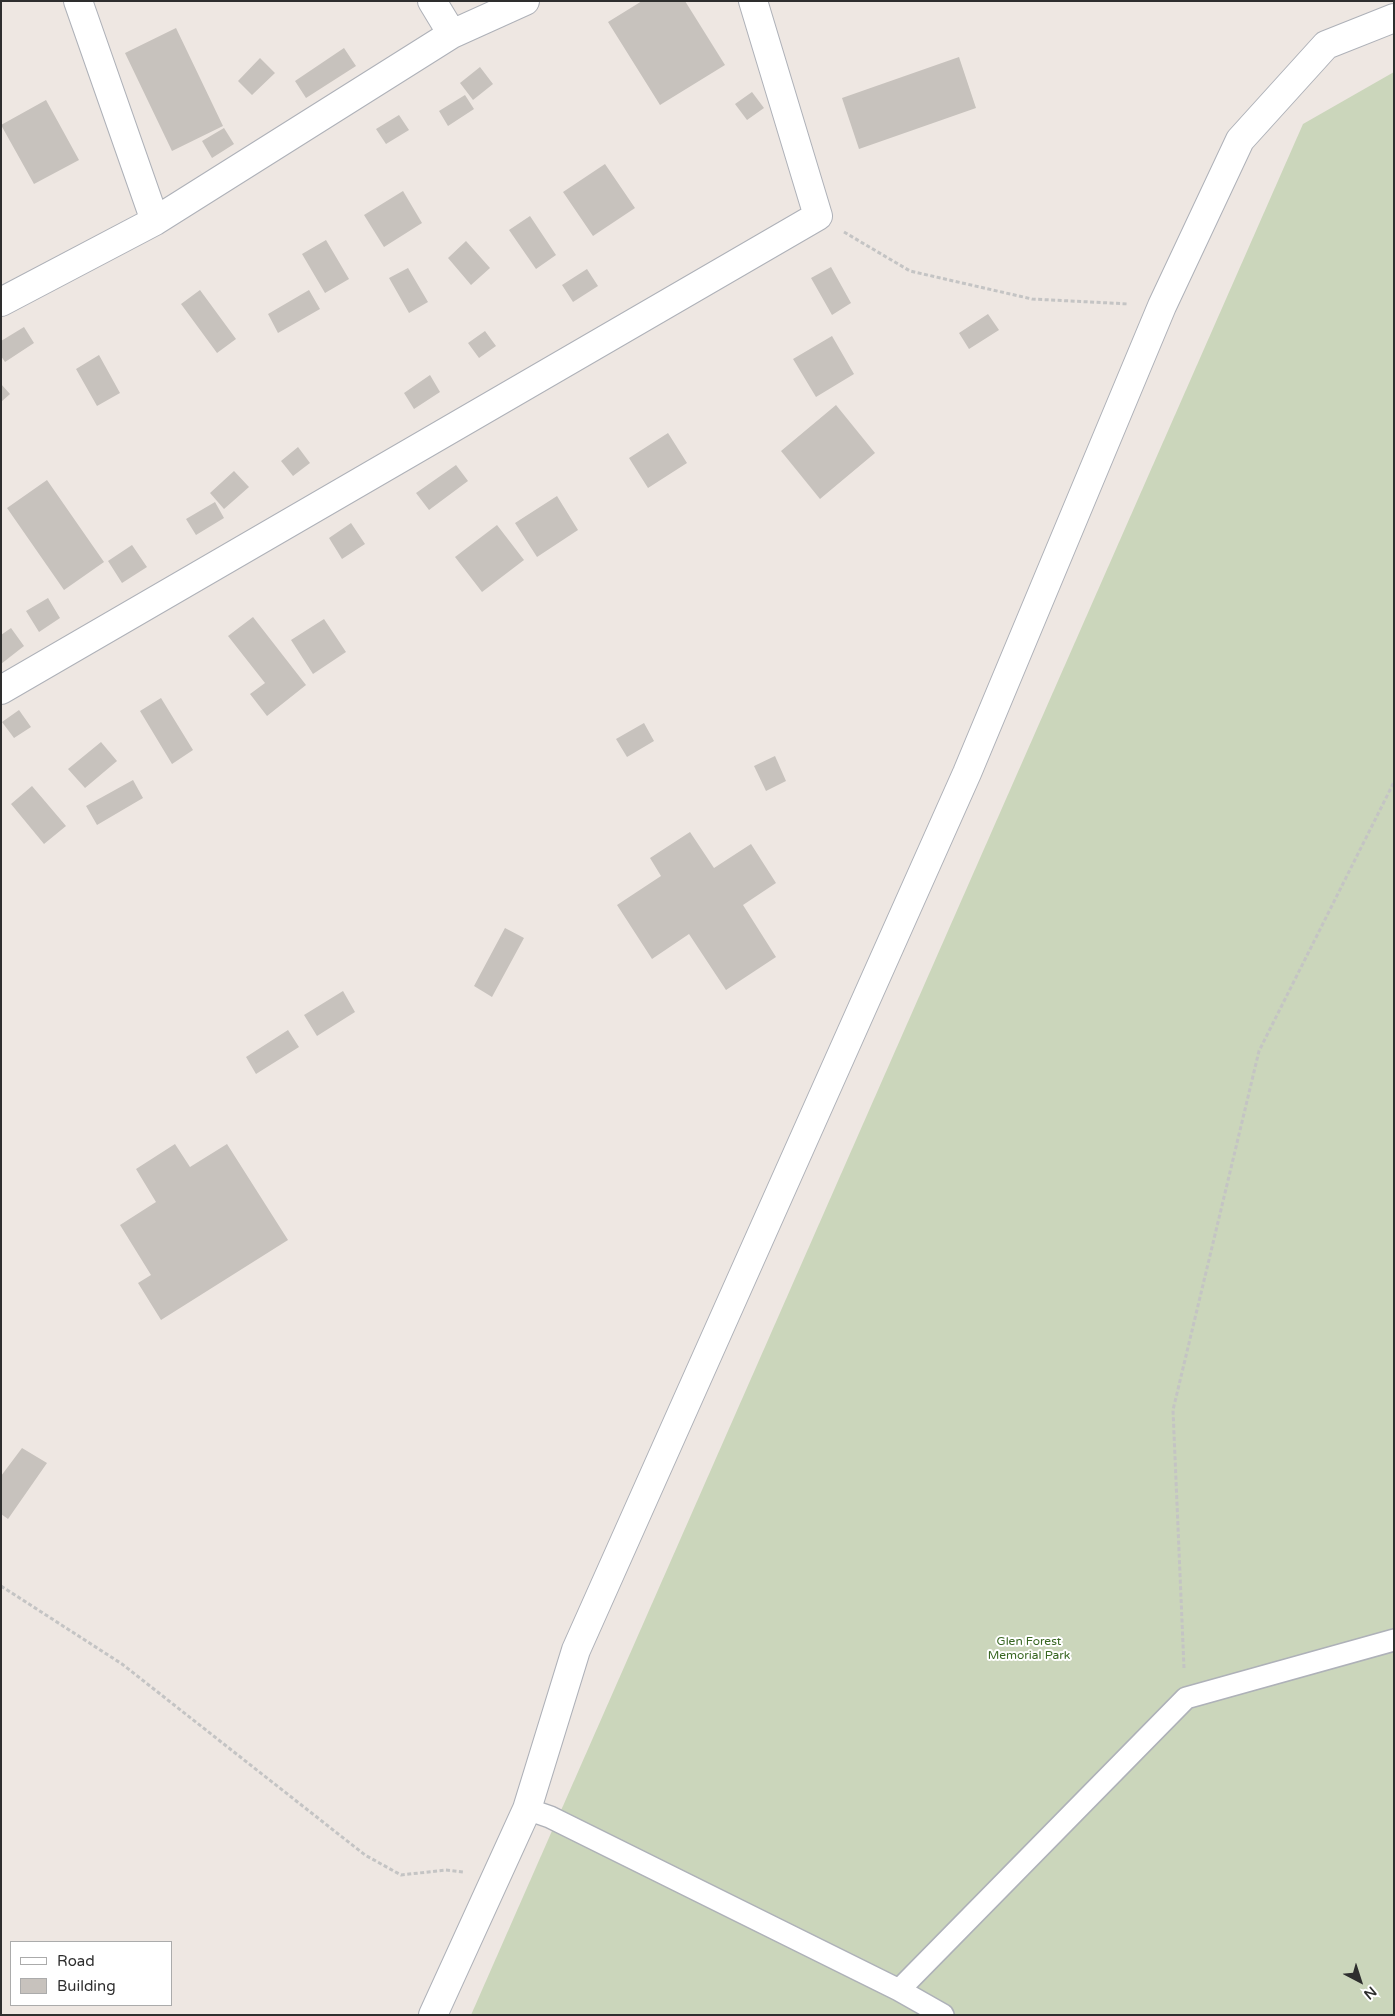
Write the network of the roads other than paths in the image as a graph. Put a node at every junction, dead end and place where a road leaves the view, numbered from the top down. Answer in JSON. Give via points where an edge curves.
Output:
{"nodes":[{"id":1,"x":78,"y":1,"type":"edge"},
{"id":2,"x":432,"y":1,"type":"edge"},
{"id":3,"x":525,"y":1,"type":"edge"},
{"id":4,"x":753,"y":1,"type":"edge"},
{"id":5,"x":1394,"y":18,"type":"edge"},
{"id":6,"x":452,"y":34,"type":"junction"},
{"id":7,"x":155,"y":221,"type":"junction"},
{"id":8,"x":1,"y":302,"type":"edge"},
{"id":9,"x":1,"y":690,"type":"edge"},
{"id":10,"x":1394,"y":1640,"type":"edge"},
{"id":11,"x":526,"y":1809,"type":"junction"},
{"id":12,"x":899,"y":1990,"type":"junction"},
{"id":13,"x":433,"y":2015,"type":"edge"},
{"id":14,"x":943,"y":2015,"type":"edge"}],
"edges":[{"from":1,"to":7,"type":"street"},
{"from":2,"to":6,"type":"street"},
{"from":3,"to":6,"type":"street"},
{"from":4,"to":9,"type":"street","via":[[818,216]]},
{"from":5,"to":11,"type":"street","via":[[1326,45],[1240,140],[1162,306],[967,773],[576,1650]]},
{"from":6,"to":7,"type":"street"},
{"from":7,"to":8,"type":"street"},
{"from":10,"to":12,"type":"lane","via":[[1186,1698]]},
{"from":11,"to":12,"type":"lane","via":[[550,1817]]},
{"from":11,"to":13,"type":"street"},
{"from":12,"to":14,"type":"lane"}]}
